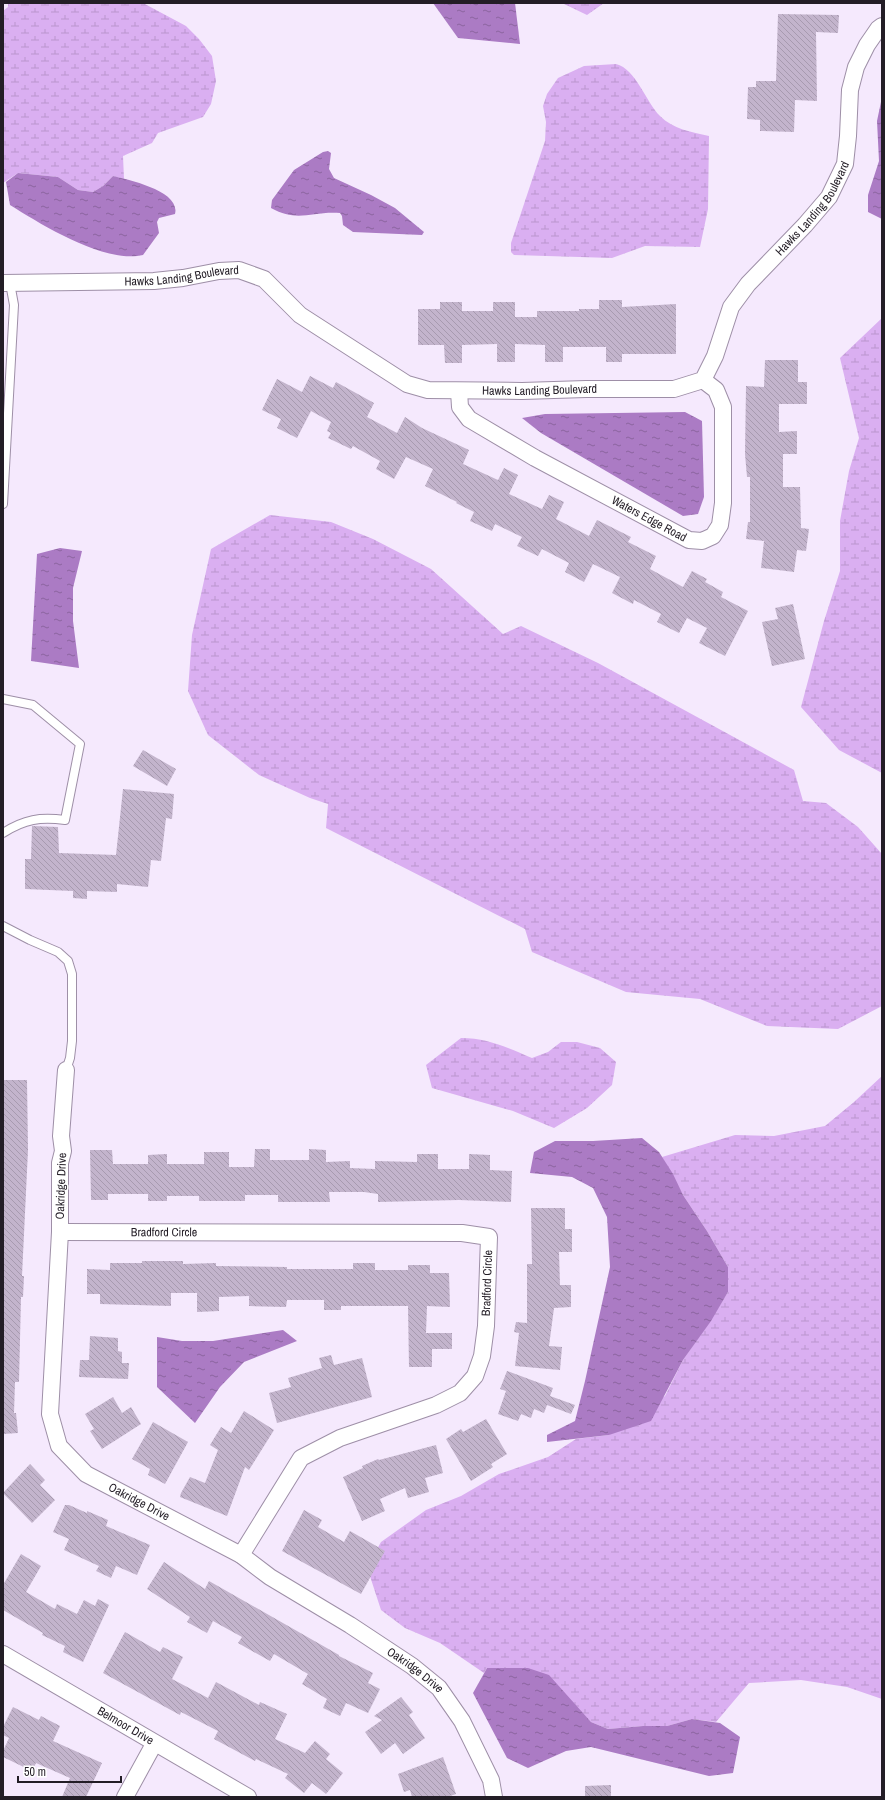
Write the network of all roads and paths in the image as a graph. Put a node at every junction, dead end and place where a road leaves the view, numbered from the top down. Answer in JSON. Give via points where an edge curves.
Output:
{"nodes":[{"id":1,"x":882,"y":26,"type":"edge"},
{"id":2,"x":7,"y":283,"type":"edge"},
{"id":3,"x":703,"y":380,"type":"junction"},
{"id":4,"x":459,"y":391,"type":"junction"},
{"id":5,"x":3,"y":504,"type":"edge"},
{"id":6,"x":3,"y":699,"type":"edge"},
{"id":7,"x":3,"y":833,"type":"edge"},
{"id":8,"x":3,"y":926,"type":"edge"},
{"id":9,"x":66,"y":1070,"type":"joint"},
{"id":10,"x":60,"y":1232,"type":"junction"},
{"id":11,"x":241,"y":1555,"type":"junction"},
{"id":12,"x":3,"y":1654,"type":"edge"},
{"id":13,"x":154,"y":1744,"type":"junction"},
{"id":14,"x":125,"y":1797,"type":"edge"},
{"id":15,"x":248,"y":1797,"type":"edge"},
{"id":16,"x":494,"y":1797,"type":"edge"}],
"edges":[{"from":1,"to":3,"type":"street","name":"Hawks Landing Boulevard","via":[[867,45],[856,67],[850,90],[845,164],[829,197],[748,284],[731,307]]},
{"from":2,"to":4,"type":"street","name":"Hawks Landing Boulevard","via":[[154,281],[240,270],[264,280],[300,315],[408,384],[428,390]]},
{"from":2,"to":5,"type":"lane","via":[[14,305]]},
{"from":3,"to":4,"type":"street","name":"Hawks Landing Boulevard","via":[[674,389]]},
{"from":3,"to":4,"type":"street","name":"Waters Edge Road","via":[[716,390],[723,407],[723,503],[720,525],[712,536],[701,541],[689,540],[535,458],[469,419],[460,407]]},
{"from":6,"to":7,"type":"lane","via":[[32,705],[80,744],[65,820],[29,820]]},
{"from":8,"to":9,"type":"lane","via":[[58,952],[68,961],[72,974],[72,1041]]},
{"from":9,"to":10,"type":"street","name":"Oakridge Drive","via":[[61,1136],[63,1151],[60,1163]]},
{"from":10,"to":11,"type":"street","name":"Oakridge Drive","via":[[50,1414],[59,1446],[86,1474]]},
{"from":10,"to":11,"type":"street","name":"Bradford Circle","via":[[462,1233],[489,1237],[486,1326],[482,1356],[475,1376],[460,1393],[436,1405],[340,1438],[301,1458]]},
{"from":11,"to":16,"type":"street","name":"Oakridge Drive","via":[[270,1578],[412,1666],[439,1688],[462,1721],[491,1780]]},
{"from":12,"to":13,"type":"street","name":"Belmoor Drive"},
{"from":13,"to":14,"type":"street"},
{"from":13,"to":15,"type":"street","name":"Belmoor Drive"}]}
